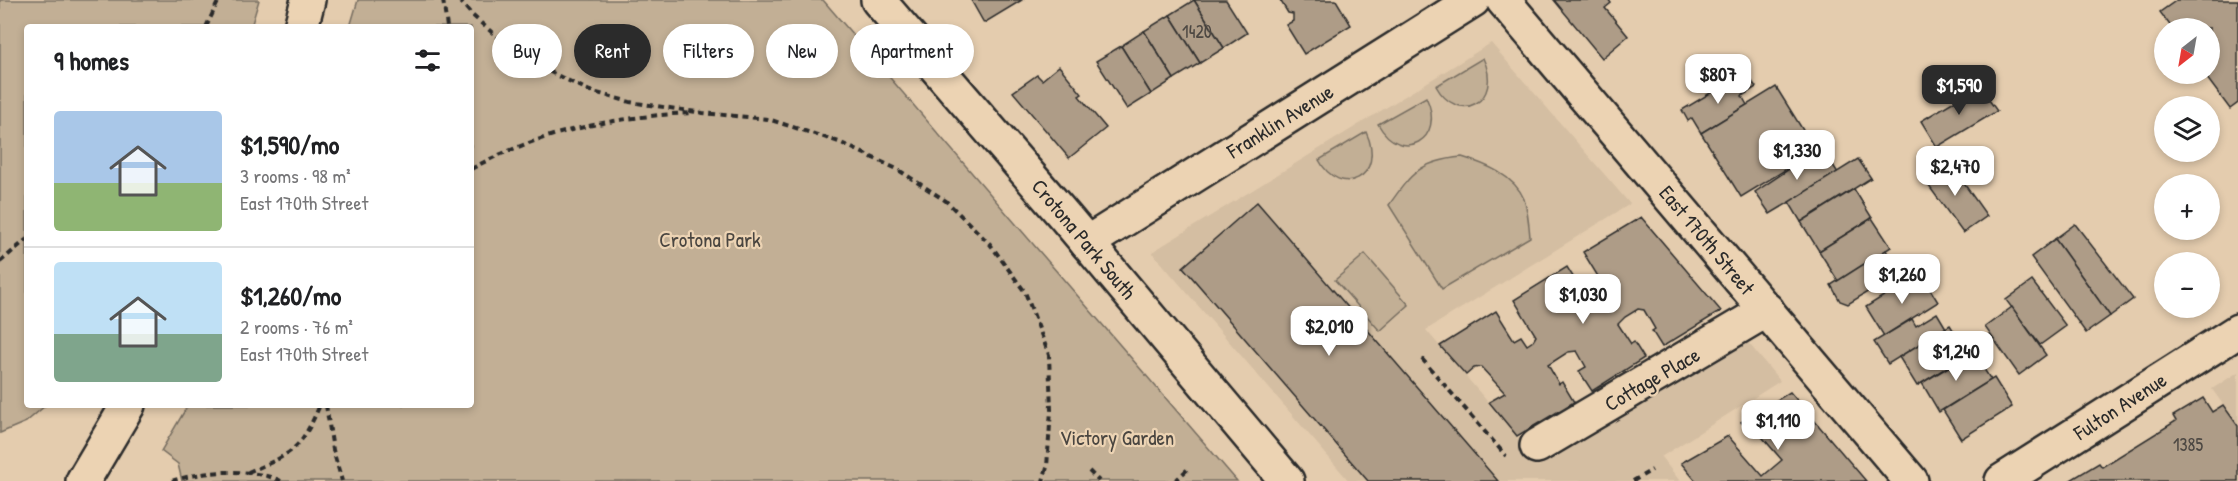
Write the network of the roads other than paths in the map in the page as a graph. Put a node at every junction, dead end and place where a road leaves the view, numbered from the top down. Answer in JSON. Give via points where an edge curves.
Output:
{"nodes":[{"id":1,"x":308,"y":0,"type":"edge"},
{"id":2,"x":878,"y":0,"type":"edge"},
{"id":3,"x":1473,"y":0,"type":"edge"},
{"id":4,"x":1503,"y":0,"type":"edge"},
{"id":5,"x":302,"y":24,"type":"edge"},
{"id":6,"x":1087,"y":243,"type":"junction"},
{"id":7,"x":1767,"y":310,"type":"junction"},
{"id":8,"x":2238,"y":331,"type":"edge"},
{"id":9,"x":126,"y":408,"type":"edge"},
{"id":10,"x":1524,"y":454,"type":"road end"},
{"id":11,"x":83,"y":481,"type":"edge"},
{"id":12,"x":1287,"y":481,"type":"edge"},
{"id":13,"x":1911,"y":481,"type":"edge"},
{"id":14,"x":2002,"y":481,"type":"edge"}],
"edges":[{"from":1,"to":5,"type":"street"},
{"from":2,"to":6,"type":"street","name":"Crotona Park South"},
{"from":3,"to":6,"type":"street","name":"Franklin Avenue"},
{"from":4,"to":7,"type":"street","name":"East 170th Street"},
{"from":6,"to":12,"type":"street","name":"Crotona Park South"},
{"from":7,"to":10,"type":"street","name":"Cottage Place"},
{"from":7,"to":13,"type":"street","name":"East 170th Street"},
{"from":8,"to":14,"type":"street","name":"Fulton Avenue"},
{"from":9,"to":11,"type":"street"}]}
